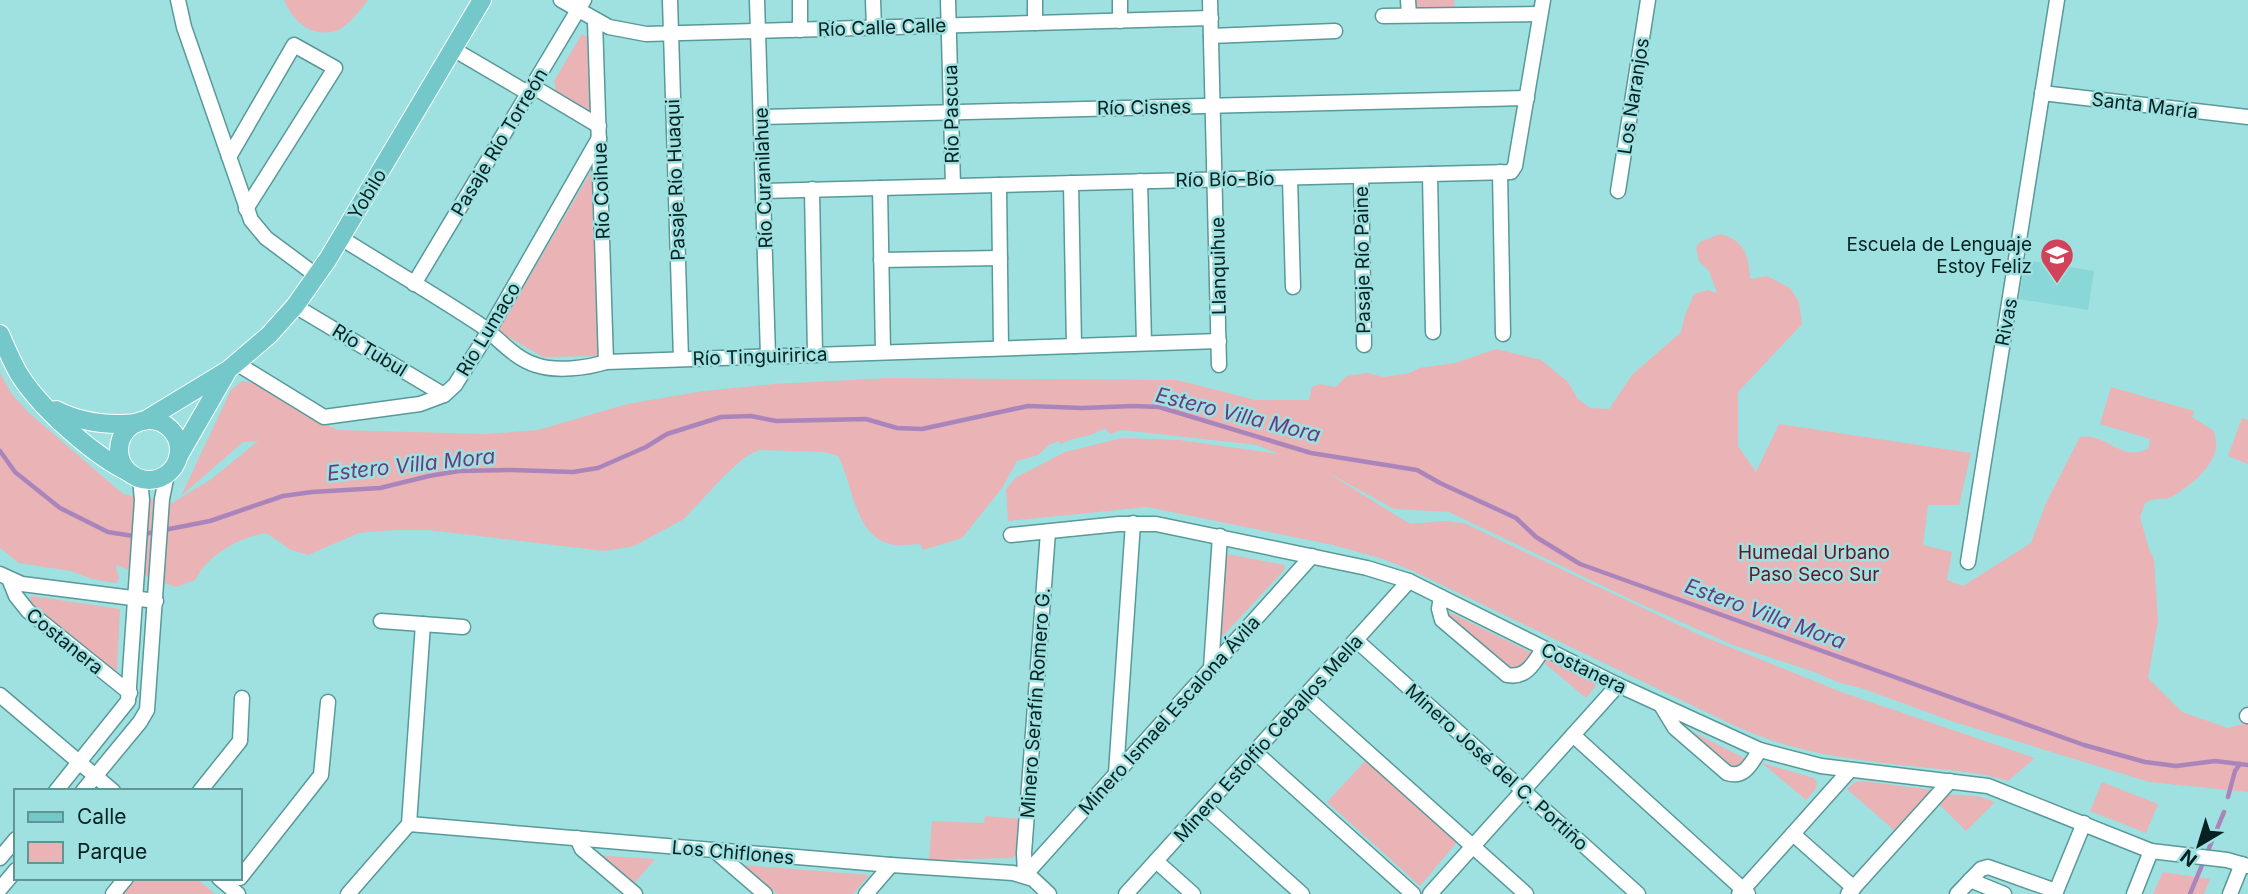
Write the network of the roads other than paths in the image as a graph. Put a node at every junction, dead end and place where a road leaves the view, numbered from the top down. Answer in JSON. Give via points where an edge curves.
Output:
{"nodes":[{"id":1,"x":178,"y":0,"type":"edge"},
{"id":2,"x":482,"y":0,"type":"edge"},
{"id":3,"x":561,"y":0,"type":"edge"},
{"id":4,"x":670,"y":0,"type":"edge"},
{"id":5,"x":757,"y":0,"type":"edge"},
{"id":6,"x":800,"y":0,"type":"edge"},
{"id":7,"x":873,"y":0,"type":"edge"},
{"id":8,"x":948,"y":0,"type":"edge"},
{"id":9,"x":1035,"y":0,"type":"edge"},
{"id":10,"x":1120,"y":0,"type":"edge"},
{"id":11,"x":1210,"y":0,"type":"edge"},
{"id":12,"x":1408,"y":0,"type":"edge"},
{"id":13,"x":1648,"y":0,"type":"edge"},
{"id":14,"x":2057,"y":0,"type":"edge"},
{"id":15,"x":581,"y":5,"type":"edge"},
{"id":16,"x":1541,"y":7,"type":"edge"},
{"id":17,"x":1409,"y":15,"type":"junction"},
{"id":18,"x":1383,"y":16,"type":"dead end"},
{"id":19,"x":1211,"y":18,"type":"junction"},
{"id":20,"x":1120,"y":20,"type":"junction"},
{"id":21,"x":595,"y":21,"type":"junction"},
{"id":22,"x":1035,"y":23,"type":"junction"},
{"id":23,"x":949,"y":25,"type":"junction"},
{"id":24,"x":874,"y":27,"type":"junction"},
{"id":25,"x":800,"y":30,"type":"junction"},
{"id":26,"x":759,"y":31,"type":"junction"},
{"id":27,"x":1335,"y":31,"type":"dead end"},
{"id":28,"x":671,"y":33,"type":"junction"},
{"id":29,"x":1211,"y":36,"type":"junction"},
{"id":30,"x":453,"y":49,"type":"junction"},
{"id":31,"x":530,"y":90,"type":"junction"},
{"id":32,"x":2042,"y":93,"type":"junction"},
{"id":33,"x":1527,"y":98,"type":"junction"},
{"id":34,"x":1212,"y":106,"type":"junction"},
{"id":35,"x":951,"y":112,"type":"junction"},
{"id":36,"x":761,"y":117,"type":"junction"},
{"id":37,"x":2248,"y":117,"type":"edge"},
{"id":38,"x":599,"y":132,"type":"junction"},
{"id":39,"x":229,"y":157,"type":"junction"},
{"id":40,"x":1500,"y":172,"type":"junction"},
{"id":41,"x":1430,"y":174,"type":"junction"},
{"id":42,"x":1361,"y":176,"type":"junction"},
{"id":43,"x":1290,"y":178,"type":"junction"},
{"id":44,"x":1216,"y":180,"type":"junction"},
{"id":45,"x":1140,"y":181,"type":"junction"},
{"id":46,"x":1071,"y":183,"type":"junction"},
{"id":47,"x":999,"y":185,"type":"junction"},
{"id":48,"x":953,"y":186,"type":"junction"},
{"id":49,"x":880,"y":188,"type":"junction"},
{"id":50,"x":812,"y":189,"type":"junction"},
{"id":51,"x":763,"y":191,"type":"junction"},
{"id":52,"x":1618,"y":191,"type":"dead end"},
{"id":53,"x":246,"y":209,"type":"junction"},
{"id":54,"x":341,"y":238,"type":"junction"},
{"id":55,"x":1000,"y":258,"type":"junction"},
{"id":56,"x":881,"y":260,"type":"junction"},
{"id":57,"x":317,"y":276,"type":"junction"},
{"id":58,"x":414,"y":284,"type":"junction"},
{"id":59,"x":1293,"y":287,"type":"dead end"},
{"id":60,"x":295,"y":306,"type":"junction"},
{"id":61,"x":488,"y":331,"type":"junction"},
{"id":62,"x":1433,"y":332,"type":"dead end"},
{"id":63,"x":0,"y":334,"type":"edge"},
{"id":64,"x":1503,"y":334,"type":"dead end"},
{"id":65,"x":1219,"y":341,"type":"junction"},
{"id":66,"x":1144,"y":343,"type":"junction"},
{"id":67,"x":1364,"y":345,"type":"dead end"},
{"id":68,"x":1074,"y":346,"type":"junction"},
{"id":69,"x":1001,"y":348,"type":"junction"},
{"id":70,"x":883,"y":352,"type":"junction"},
{"id":71,"x":815,"y":355,"type":"junction"},
{"id":72,"x":768,"y":356,"type":"junction"},
{"id":73,"x":681,"y":359,"type":"junction"},
{"id":74,"x":606,"y":362,"type":"junction"},
{"id":75,"x":1219,"y":365,"type":"dead end"},
{"id":76,"x":232,"y":367,"type":"junction"},
{"id":77,"x":444,"y":395,"type":"junction"},
{"id":78,"x":47,"y":405,"type":"junction"},
{"id":79,"x":140,"y":422,"type":"junction"},
{"id":80,"x":178,"y":457,"type":"junction"},
{"id":81,"x":167,"y":474,"type":"junction"},
{"id":82,"x":135,"y":476,"type":"junction"},
{"id":83,"x":1133,"y":523,"type":"junction"},
{"id":84,"x":1048,"y":531,"type":"junction"},
{"id":85,"x":1011,"y":536,"type":"dead end"},
{"id":86,"x":1220,"y":536,"type":"junction"},
{"id":87,"x":1312,"y":556,"type":"junction"},
{"id":88,"x":1968,"y":562,"type":"dead end"},
{"id":89,"x":5,"y":578,"type":"edge"},
{"id":90,"x":1409,"y":581,"type":"junction"},
{"id":91,"x":1441,"y":597,"type":"junction"},
{"id":92,"x":135,"y":599,"type":"junction"},
{"id":93,"x":156,"y":601,"type":"junction"},
{"id":94,"x":381,"y":621,"type":"dead end"},
{"id":95,"x":423,"y":624,"type":"junction"},
{"id":96,"x":463,"y":627,"type":"dead end"},
{"id":97,"x":1356,"y":640,"type":"junction"},
{"id":98,"x":1543,"y":649,"type":"junction"},
{"id":99,"x":1211,"y":668,"type":"junction"},
{"id":100,"x":1618,"y":685,"type":"junction"},
{"id":101,"x":130,"y":693,"type":"junction"},
{"id":102,"x":0,"y":695,"type":"edge"},
{"id":103,"x":1305,"y":696,"type":"junction"},
{"id":104,"x":242,"y":698,"type":"dead end"},
{"id":105,"x":328,"y":702,"type":"dead end"},
{"id":106,"x":1661,"y":705,"type":"junction"},
{"id":107,"x":1573,"y":735,"type":"junction"},
{"id":108,"x":1760,"y":750,"type":"junction"},
{"id":109,"x":1255,"y":752,"type":"junction"},
{"id":110,"x":80,"y":762,"type":"junction"},
{"id":111,"x":1850,"y":770,"type":"junction"},
{"id":112,"x":1116,"y":774,"type":"junction"},
{"id":113,"x":95,"y":776,"type":"junction"},
{"id":114,"x":1951,"y":781,"type":"junction"},
{"id":115,"x":58,"y":789,"type":"edge"},
{"id":116,"x":85,"y":789,"type":"edge"},
{"id":117,"x":111,"y":789,"type":"edge"},
{"id":118,"x":202,"y":789,"type":"edge"},
{"id":119,"x":1523,"y":790,"type":"junction"},
{"id":120,"x":1205,"y":807,"type":"junction"},
{"id":121,"x":2084,"y":823,"type":"junction"},
{"id":122,"x":409,"y":824,"type":"junction"},
{"id":123,"x":1793,"y":834,"type":"junction"},
{"id":124,"x":577,"y":838,"type":"junction"},
{"id":125,"x":14,"y":841,"type":"edge"},
{"id":126,"x":1473,"y":846,"type":"junction"},
{"id":127,"x":714,"y":850,"type":"junction"},
{"id":128,"x":2151,"y":851,"type":"junction"},
{"id":129,"x":0,"y":858,"type":"edge"},
{"id":130,"x":1156,"y":861,"type":"junction"},
{"id":131,"x":891,"y":865,"type":"junction"},
{"id":132,"x":2245,"y":865,"type":"edge"},
{"id":133,"x":14,"y":872,"type":"edge"},
{"id":134,"x":1025,"y":875,"type":"junction"},
{"id":135,"x":242,"y":878,"type":"edge"},
{"id":136,"x":124,"y":880,"type":"edge"},
{"id":137,"x":1970,"y":880,"type":"junction"},
{"id":138,"x":0,"y":888,"type":"edge"},
{"id":139,"x":1851,"y":891,"type":"edge"},
{"id":140,"x":2055,"y":892,"type":"edge"},
{"id":141,"x":1743,"y":893,"type":"edge"},
{"id":142,"x":113,"y":894,"type":"edge"},
{"id":143,"x":348,"y":894,"type":"edge"},
{"id":144,"x":635,"y":894,"type":"edge"},
{"id":145,"x":765,"y":894,"type":"edge"},
{"id":146,"x":867,"y":894,"type":"edge"},
{"id":147,"x":1049,"y":894,"type":"edge"},
{"id":148,"x":1126,"y":894,"type":"edge"},
{"id":149,"x":1193,"y":894,"type":"edge"},
{"id":150,"x":1302,"y":894,"type":"edge"},
{"id":151,"x":1413,"y":894,"type":"edge"},
{"id":152,"x":1430,"y":894,"type":"edge"},
{"id":153,"x":1527,"y":894,"type":"edge"},
{"id":154,"x":1638,"y":894,"type":"edge"},
{"id":155,"x":1957,"y":894,"type":"edge"},
{"id":156,"x":2004,"y":894,"type":"edge"},
{"id":157,"x":2134,"y":894,"type":"edge"},
{"id":158,"x":2230,"y":894,"type":"edge"}],
"edges":[{"from":1,"to":39,"type":"street"},
{"from":2,"to":30,"type":"main road","name":"Yobilo"},
{"from":3,"to":15,"type":"street","name":"Río Calle Calle"},
{"from":4,"to":28,"type":"street","name":"Pasaje Río Huaqui"},
{"from":5,"to":26,"type":"street","name":"Río Curanilahue"},
{"from":6,"to":25,"type":"street"},
{"from":7,"to":24,"type":"street"},
{"from":8,"to":23,"type":"street","name":"Río Pascua"},
{"from":9,"to":22,"type":"street"},
{"from":10,"to":20,"type":"street"},
{"from":11,"to":19,"type":"street","name":"Llanquihue"},
{"from":12,"to":17,"type":"street"},
{"from":13,"to":52,"type":"street","name":"Los Naranjos"},
{"from":14,"to":32,"type":"street","name":"Rivas"},
{"from":15,"to":21,"type":"street","name":"Río Calle Calle"},
{"from":15,"to":31,"type":"street","name":"Pasaje Río Torreón"},
{"from":16,"to":17,"type":"street"},
{"from":16,"to":33,"type":"street"},
{"from":17,"to":18,"type":"street"},
{"from":19,"to":20,"type":"street","name":"Río Calle Calle"},
{"from":19,"to":29,"type":"street","name":"Llanquihue"},
{"from":20,"to":22,"type":"street","name":"Río Calle Calle"},
{"from":21,"to":28,"type":"street","name":"Río Calle Calle","via":[[631,33]]},
{"from":21,"to":38,"type":"street","name":"Río Coihue"},
{"from":22,"to":23,"type":"street","name":"Río Calle Calle"},
{"from":23,"to":24,"type":"street","name":"Río Calle Calle"},
{"from":23,"to":35,"type":"street","name":"Río Pascua"},
{"from":24,"to":25,"type":"street","name":"Río Calle Calle"},
{"from":25,"to":26,"type":"street","name":"Río Calle Calle"},
{"from":26,"to":28,"type":"street","name":"Río Calle Calle"},
{"from":26,"to":36,"type":"street","name":"Río Curanilahue"},
{"from":27,"to":29,"type":"street"},
{"from":28,"to":73,"type":"street","name":"Pasaje Río Huaqui"},
{"from":29,"to":34,"type":"street","name":"Llanquihue"},
{"from":30,"to":31,"type":"street"},
{"from":30,"to":54,"type":"main road","name":"Yobilo"},
{"from":31,"to":38,"type":"street"},
{"from":31,"to":58,"type":"street","name":"Pasaje Río Torreón"},
{"from":32,"to":37,"type":"street","name":"Santa María"},
{"from":32,"to":88,"type":"street","name":"Rivas"},
{"from":33,"to":34,"type":"street","name":"Río Cisnes"},
{"from":33,"to":40,"type":"street","via":[[1515,166],[1511,172]]},
{"from":34,"to":35,"type":"street","name":"Río Cisnes"},
{"from":34,"to":44,"type":"street","name":"Llanquihue"},
{"from":35,"to":36,"type":"street","name":"Río Cisnes"},
{"from":35,"to":48,"type":"street","name":"Río Pascua"},
{"from":36,"to":51,"type":"street","name":"Río Curanilahue"},
{"from":38,"to":61,"type":"street","name":"Río Lumaco"},
{"from":38,"to":74,"type":"street","name":"Río Coihue"},
{"from":39,"to":53,"type":"street"},
{"from":39,"to":53,"type":"street","via":[[294,45],[335,68]]},
{"from":40,"to":41,"type":"street","name":"Río Bío-Bío"},
{"from":40,"to":64,"type":"street"},
{"from":41,"to":42,"type":"street","name":"Río Bío-Bío"},
{"from":41,"to":62,"type":"street"},
{"from":42,"to":43,"type":"street","name":"Río Bío-Bío"},
{"from":42,"to":67,"type":"street","name":"Pasaje Río Paine"},
{"from":43,"to":44,"type":"street","name":"Río Bío-Bío"},
{"from":43,"to":59,"type":"street"},
{"from":44,"to":45,"type":"street","name":"Río Bío-Bío"},
{"from":44,"to":65,"type":"street","name":"Llanquihue"},
{"from":45,"to":46,"type":"street","name":"Río Bío-Bío"},
{"from":45,"to":66,"type":"street"},
{"from":46,"to":47,"type":"street","name":"Río Bío-Bío"},
{"from":46,"to":68,"type":"street"},
{"from":47,"to":48,"type":"street","name":"Río Bío-Bío"},
{"from":47,"to":55,"type":"street"},
{"from":48,"to":49,"type":"street","name":"Río Bío-Bío"},
{"from":49,"to":50,"type":"street","name":"Río Bío-Bío"},
{"from":49,"to":56,"type":"street"},
{"from":50,"to":51,"type":"street","name":"Río Bío-Bío"},
{"from":50,"to":71,"type":"street"},
{"from":51,"to":72,"type":"street","name":"Río Curanilahue"},
{"from":53,"to":57,"type":"street","via":[[266,238]]},
{"from":54,"to":57,"type":"main road","name":"Yobilo"},
{"from":54,"to":58,"type":"street","name":"Río Tinguiririca"},
{"from":55,"to":56,"type":"street"},
{"from":55,"to":69,"type":"street"},
{"from":56,"to":70,"type":"street"},
{"from":57,"to":60,"type":"main road","name":"Yobilo"},
{"from":58,"to":61,"type":"street","name":"Río Tinguiririca"},
{"from":60,"to":76,"type":"main road","name":"Yobilo"},
{"from":60,"to":77,"type":"street","name":"Río Tubul"},
{"from":61,"to":74,"type":"street","name":"Río Tinguiririca","via":[[537,366]]},
{"from":61,"to":77,"type":"street","name":"Río Lumaco"},
{"from":63,"to":78,"type":"main road","via":[[19,374]]},
{"from":65,"to":66,"type":"street","name":"Río Tinguiririca"},
{"from":65,"to":75,"type":"street","name":"Llanquihue"},
{"from":66,"to":68,"type":"street","name":"Río Tinguiririca"},
{"from":68,"to":69,"type":"street","name":"Río Tinguiririca"},
{"from":69,"to":70,"type":"street","name":"Río Tinguiririca"},
{"from":70,"to":71,"type":"street","name":"Río Tinguiririca"},
{"from":71,"to":72,"type":"street","name":"Río Tinguiririca"},
{"from":72,"to":73,"type":"street","name":"Río Tinguiririca"},
{"from":73,"to":74,"type":"street","name":"Río Tinguiririca"},
{"from":76,"to":77,"type":"street","name":"Río Lumaco","via":[[324,417],[420,404]]},
{"from":76,"to":79,"type":"main road","name":"Yobilo"},
{"from":76,"to":80,"type":"main road","name":"Yobilo"},
{"from":78,"to":79,"type":"main road","via":[[92,423]]},
{"from":78,"to":82,"type":"main road","via":[[94,451]]},
{"from":79,"to":80,"type":"main road","via":[[158,422],[170,430]]},
{"from":79,"to":82,"type":"main road","name":"Yobilo","via":[[125,432],[120,446],[121,461]]},
{"from":80,"to":81,"type":"main road","name":"Yobilo"},
{"from":81,"to":82,"type":"main road","via":[[155,480]]},
{"from":81,"to":93,"type":"street"},
{"from":82,"to":92,"type":"street","via":[[142,500]]},
{"from":83,"to":84,"type":"street","name":"Costanera"},
{"from":83,"to":86,"type":"street","name":"Costanera"},
{"from":83,"to":112,"type":"street"},
{"from":84,"to":85,"type":"street","name":"Costanera"},
{"from":84,"to":134,"type":"street","name":"Minero Serafín Romero G."},
{"from":86,"to":87,"type":"street","name":"Costanera"},
{"from":86,"to":99,"type":"street"},
{"from":87,"to":90,"type":"street","name":"Costanera"},
{"from":87,"to":99,"type":"street","name":"Minero Ismael Escalona Ávila"},
{"from":89,"to":92,"type":"street","name":"Costanera"},
{"from":89,"to":101,"type":"street","name":"Costanera","via":[[28,611]]},
{"from":90,"to":91,"type":"street","name":"Costanera"},
{"from":90,"to":97,"type":"street","name":"Minero Estolfio Ceballos Mella"},
{"from":91,"to":98,"type":"street","name":"Costanera"},
{"from":91,"to":98,"type":"street","via":[[1443,620],[1507,674],[1525,673]]},
{"from":92,"to":93,"type":"street","name":"Costanera"},
{"from":92,"to":101,"type":"street"},
{"from":93,"to":113,"type":"street","via":[[147,710]]},
{"from":94,"to":95,"type":"street"},
{"from":95,"to":96,"type":"street"},
{"from":95,"to":122,"type":"street"},
{"from":97,"to":103,"type":"street","name":"Minero Estolfio Ceballos Mella"},
{"from":97,"to":119,"type":"street","name":"Minero José del C. Portiño"},
{"from":98,"to":100,"type":"street","name":"Costanera"},
{"from":99,"to":112,"type":"street","name":"Minero Ismael Escalona Ávila"},
{"from":100,"to":106,"type":"street","name":"Costanera"},
{"from":100,"to":107,"type":"street"},
{"from":101,"to":110,"type":"street","via":[[124,708]]},
{"from":102,"to":110,"type":"street"},
{"from":103,"to":109,"type":"street","name":"Minero Estolfio Ceballos Mella"},
{"from":103,"to":126,"type":"street"},
{"from":104,"to":118,"type":"street","via":[[240,741]]},
{"from":105,"to":135,"type":"street","via":[[321,775]]},
{"from":106,"to":108,"type":"street","name":"Costanera"},
{"from":106,"to":108,"type":"street","via":[[1675,728],[1727,774],[1742,774]]},
{"from":107,"to":119,"type":"street"},
{"from":107,"to":141,"type":"street"},
{"from":108,"to":111,"type":"street","name":"Costanera"},
{"from":109,"to":120,"type":"street","name":"Minero Estolfio Ceballos Mella"},
{"from":109,"to":151,"type":"street"},
{"from":110,"to":113,"type":"street"},
{"from":110,"to":115,"type":"street"},
{"from":111,"to":114,"type":"street","name":"Costanera"},
{"from":111,"to":123,"type":"street"},
{"from":112,"to":134,"type":"street","name":"Minero Ismael Escalona Ávila"},
{"from":113,"to":116,"type":"street"},
{"from":113,"to":117,"type":"street"},
{"from":114,"to":121,"type":"street","name":"Costanera","via":[[1994,788]]},
{"from":114,"to":139,"type":"street"},
{"from":119,"to":126,"type":"street"},
{"from":119,"to":154,"type":"street","name":"Minero José del C. Portiño"},
{"from":120,"to":130,"type":"street","name":"Minero Estolfio Ceballos Mella"},
{"from":120,"to":150,"type":"street"},
{"from":121,"to":128,"type":"street","name":"Costanera"},
{"from":121,"to":140,"type":"street"},
{"from":122,"to":124,"type":"street","name":"Los Chiflones"},
{"from":122,"to":143,"type":"street"},
{"from":123,"to":139,"type":"street"},
{"from":123,"to":141,"type":"street"},
{"from":124,"to":127,"type":"street","name":"Los Chiflones"},
{"from":124,"to":144,"type":"street","via":[[582,849]]},
{"from":125,"to":129,"type":"street"},
{"from":126,"to":152,"type":"street"},
{"from":126,"to":153,"type":"street"},
{"from":127,"to":131,"type":"street","name":"Los Chiflones"},
{"from":127,"to":145,"type":"street"},
{"from":128,"to":132,"type":"street"},
{"from":128,"to":157,"type":"street"},
{"from":130,"to":148,"type":"street","name":"Minero Estolfio Ceballos Mella"},
{"from":130,"to":149,"type":"street"},
{"from":131,"to":134,"type":"street","name":"Los Chiflones"},
{"from":131,"to":146,"type":"street"},
{"from":132,"to":158,"type":"street"},
{"from":133,"to":138,"type":"street"},
{"from":134,"to":147,"type":"street"},
{"from":136,"to":142,"type":"street"},
{"from":137,"to":140,"type":"street","via":[[1989,867]]},
{"from":137,"to":155,"type":"street"},
{"from":137,"to":156,"type":"street"}]}
